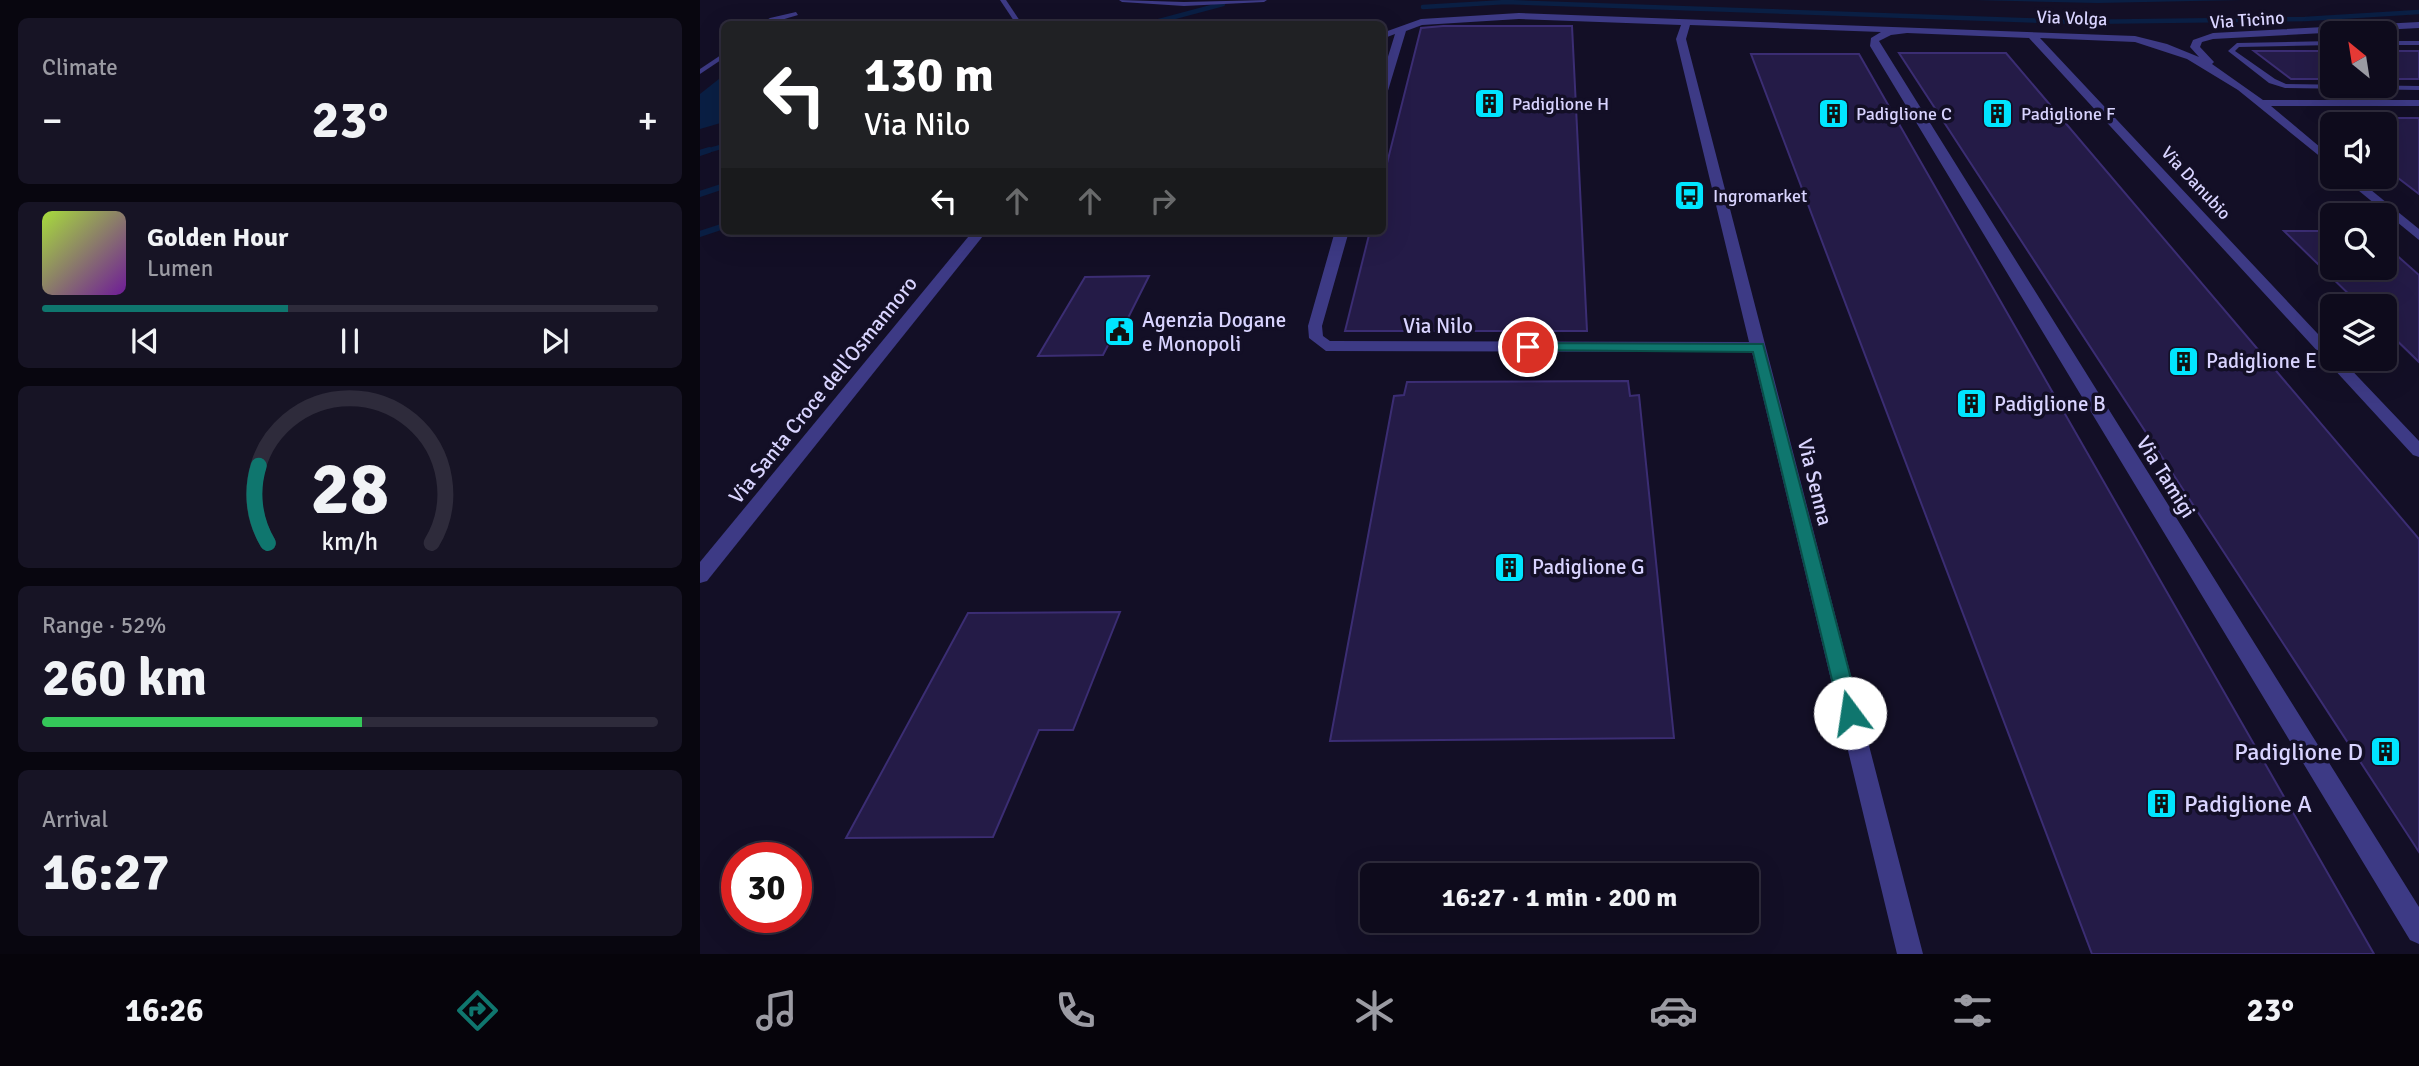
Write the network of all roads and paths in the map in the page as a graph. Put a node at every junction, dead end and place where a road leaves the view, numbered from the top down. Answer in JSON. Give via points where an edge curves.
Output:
{"nodes":[{"id":1,"x":1003,"y":0,"type":"edge"},
{"id":2,"x":1122,"y":0,"type":"edge"},
{"id":3,"x":1264,"y":0,"type":"edge"},
{"id":4,"x":796,"y":14,"type":"dead end"},
{"id":5,"x":768,"y":21,"type":"edge"},
{"id":6,"x":1016,"y":21,"type":"edge"},
{"id":7,"x":1686,"y":22,"type":"junction"},
{"id":8,"x":2419,"y":25,"type":"edge"},
{"id":9,"x":1826,"y":27,"type":"junction"},
{"id":10,"x":1402,"y":28,"type":"junction"},
{"id":11,"x":1912,"y":30,"type":"junction"},
{"id":12,"x":1386,"y":34,"type":"edge"},
{"id":13,"x":2031,"y":34,"type":"junction"},
{"id":14,"x":2320,"y":43,"type":"edge"},
{"id":15,"x":2398,"y":43,"type":"edge"},
{"id":16,"x":2419,"y":43,"type":"edge"},
{"id":17,"x":1875,"y":46,"type":"junction"},
{"id":18,"x":721,"y":57,"type":"edge"},
{"id":19,"x":2216,"y":70,"type":"junction"},
{"id":20,"x":700,"y":72,"type":"edge"},
{"id":21,"x":2253,"y":73,"type":"dead end"},
{"id":22,"x":1386,"y":80,"type":"edge"},
{"id":23,"x":2291,"y":87,"type":"junction"},
{"id":24,"x":2419,"y":88,"type":"edge"},
{"id":25,"x":2259,"y":103,"type":"junction"},
{"id":26,"x":2419,"y":103,"type":"edge"},
{"id":27,"x":2320,"y":153,"type":"edge"},
{"id":28,"x":2362,"y":189,"type":"edge"},
{"id":29,"x":977,"y":235,"type":"edge"},
{"id":30,"x":1341,"y":235,"type":"edge"},
{"id":31,"x":2419,"y":236,"type":"edge"},
{"id":32,"x":2320,"y":345,"type":"edge"},
{"id":33,"x":1758,"y":347,"type":"junction"},
{"id":34,"x":2344,"y":371,"type":"edge"},
{"id":35,"x":2419,"y":451,"type":"edge"},
{"id":36,"x":700,"y":576,"type":"edge"},
{"id":37,"x":2419,"y":931,"type":"edge"},
{"id":38,"x":1910,"y":954,"type":"edge"}],
"edges":[{"from":1,"to":6,"type":"lane"},
{"from":2,"to":3,"type":"lane","via":[[1184,4]]},
{"from":4,"to":5,"type":"lane"},
{"from":7,"to":9,"type":"street","name":"Via Volga"},
{"from":7,"to":10,"type":"street","via":[[1487,17],[1421,22]]},
{"from":7,"to":33,"type":"street","name":"Via Senna","via":[[1681,39]]},
{"from":8,"to":19,"type":"street","name":"Via Ticino","via":[[2198,40],[2195,47]]},
{"from":9,"to":11,"type":"street","name":"Via Volga"},
{"from":9,"to":17,"type":"street","via":[[1854,33]]},
{"from":10,"to":12,"type":"street"},
{"from":10,"to":22,"type":"street"},
{"from":11,"to":13,"type":"street","name":"Via Volga"},
{"from":11,"to":17,"type":"street","via":[[1882,34],[1874,40]]},
{"from":13,"to":19,"type":"street","name":"Via Volga","via":[[2148,41],[2181,51]]},
{"from":13,"to":32,"type":"street","name":"Via Danubio"},
{"from":14,"to":23,"type":"lane","via":[[2231,48],[2272,81]]},
{"from":15,"to":16,"type":"lane"},
{"from":17,"to":37,"type":"street","name":"Via Tamigi"},
{"from":18,"to":20,"type":"lane"},
{"from":19,"to":25,"type":"street","name":"Via Volga"},
{"from":21,"to":23,"type":"lane","via":[[2272,88]]},
{"from":23,"to":24,"type":"lane"},
{"from":25,"to":26,"type":"street"},
{"from":25,"to":27,"type":"street","name":"Via Volga"},
{"from":28,"to":31,"type":"street"},
{"from":29,"to":36,"type":"street","name":"Via Santa Croce dell'Osmannoro"},
{"from":30,"to":33,"type":"street","name":"Via Nilo","via":[[1314,332],[1326,346]]},
{"from":33,"to":38,"type":"street","name":"Via Senna"},
{"from":34,"to":35,"type":"street","name":"Via Danubio"}]}
